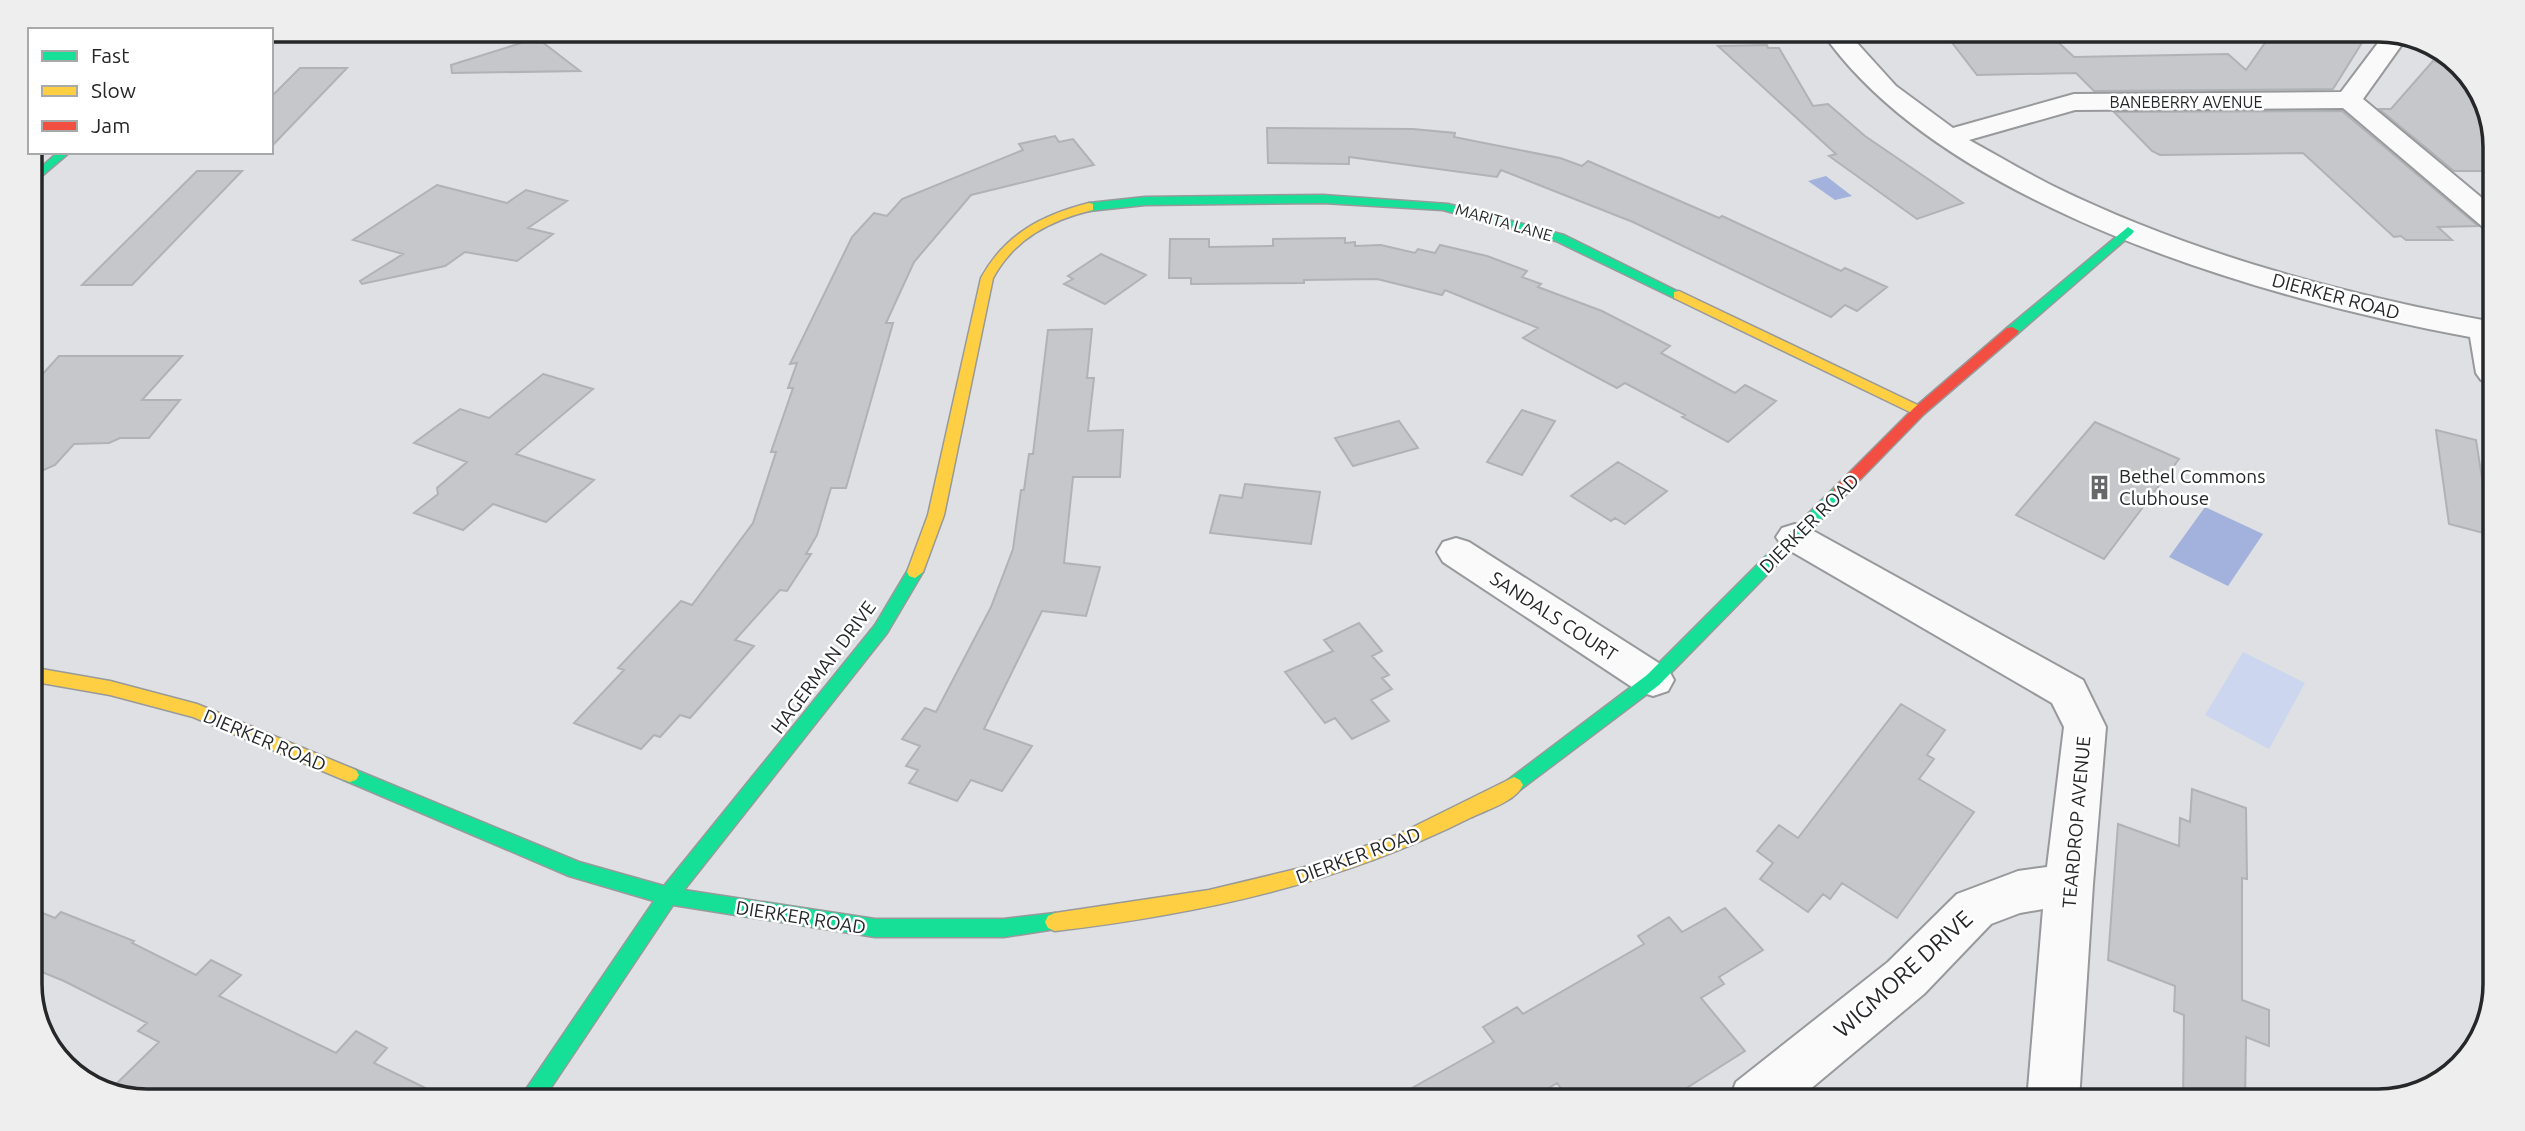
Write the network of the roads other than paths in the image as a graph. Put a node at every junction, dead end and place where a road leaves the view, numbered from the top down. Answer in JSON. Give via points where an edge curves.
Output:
{"nodes":[{"id":1,"x":1840,"y":42,"type":"edge"},
{"id":2,"x":2390,"y":43,"type":"edge"},
{"id":3,"x":2350,"y":100,"type":"junction"},
{"id":4,"x":1946,"y":138,"type":"junction"},
{"id":5,"x":63,"y":154,"type":"edge"},
{"id":6,"x":42,"y":172,"type":"edge"},
{"id":7,"x":2483,"y":213,"type":"edge"},
{"id":8,"x":1051,"y":218,"type":"joint"},
{"id":9,"x":2128,"y":231,"type":"junction"},
{"id":10,"x":2483,"y":331,"type":"edge"},
{"id":11,"x":1919,"y":411,"type":"junction"},
{"id":12,"x":1795,"y":537,"type":"junction"},
{"id":13,"x":1456,"y":552,"type":"dead end"},
{"id":14,"x":42,"y":676,"type":"edge"},
{"id":15,"x":1653,"y":680,"type":"junction"},
{"id":16,"x":2070,"y":884,"type":"junction"},
{"id":17,"x":668,"y":896,"type":"junction"},
{"id":18,"x":537,"y":1089,"type":"edge"},
{"id":19,"x":1770,"y":1089,"type":"edge"},
{"id":20,"x":2054,"y":1089,"type":"edge"}],
"edges":[{"from":1,"to":4,"type":"street","via":[[1898,102]]},
{"from":2,"to":3,"type":"street"},
{"from":3,"to":4,"type":"street","name":"BANEBERRY AVENUE","via":[[2074,102]]},
{"from":3,"to":7,"type":"street"},
{"from":4,"to":9,"type":"street","via":[[2024,183]]},
{"from":5,"to":6,"type":"street"},
{"from":8,"to":11,"type":"street","name":"MARITA LANE","via":[[1096,205],[1145,201],[1323,199],[1444,205],[1560,238]]},
{"from":8,"to":17,"type":"street","name":"HAGERMAN DRIVE","via":[[1010,244],[987,278],[936,515],[914,575],[881,629]]},
{"from":9,"to":10,"type":"street","name":"DIERKER ROAD","via":[[2337,301]]},
{"from":9,"to":11,"type":"street","name":"DIERKER ROAD"},
{"from":11,"to":12,"type":"street","name":"DIERKER ROAD"},
{"from":12,"to":15,"type":"street","name":"DIERKER ROAD"},
{"from":12,"to":16,"type":"street","name":"TEARDROP AVENUE","via":[[2068,692],[2085,727]]},
{"from":13,"to":15,"type":"street","name":"SANDALS COURT"},
{"from":14,"to":17,"type":"street","name":"DIERKER ROAD","via":[[197,711],[576,870]]},
{"from":15,"to":17,"type":"street","name":"DIERKER ROAD","via":[[1508,790],[1399,845],[1280,884],[1146,912],[1004,928],[875,928]]},
{"from":16,"to":19,"type":"street","name":"WIGMORE DRIVE","via":[[2018,892],[1974,909],[1906,978]]},
{"from":16,"to":20,"type":"street","name":"TEARDROP AVENUE"},
{"from":17,"to":18,"type":"street","name":"HAGERMAN DRIVE"}]}
